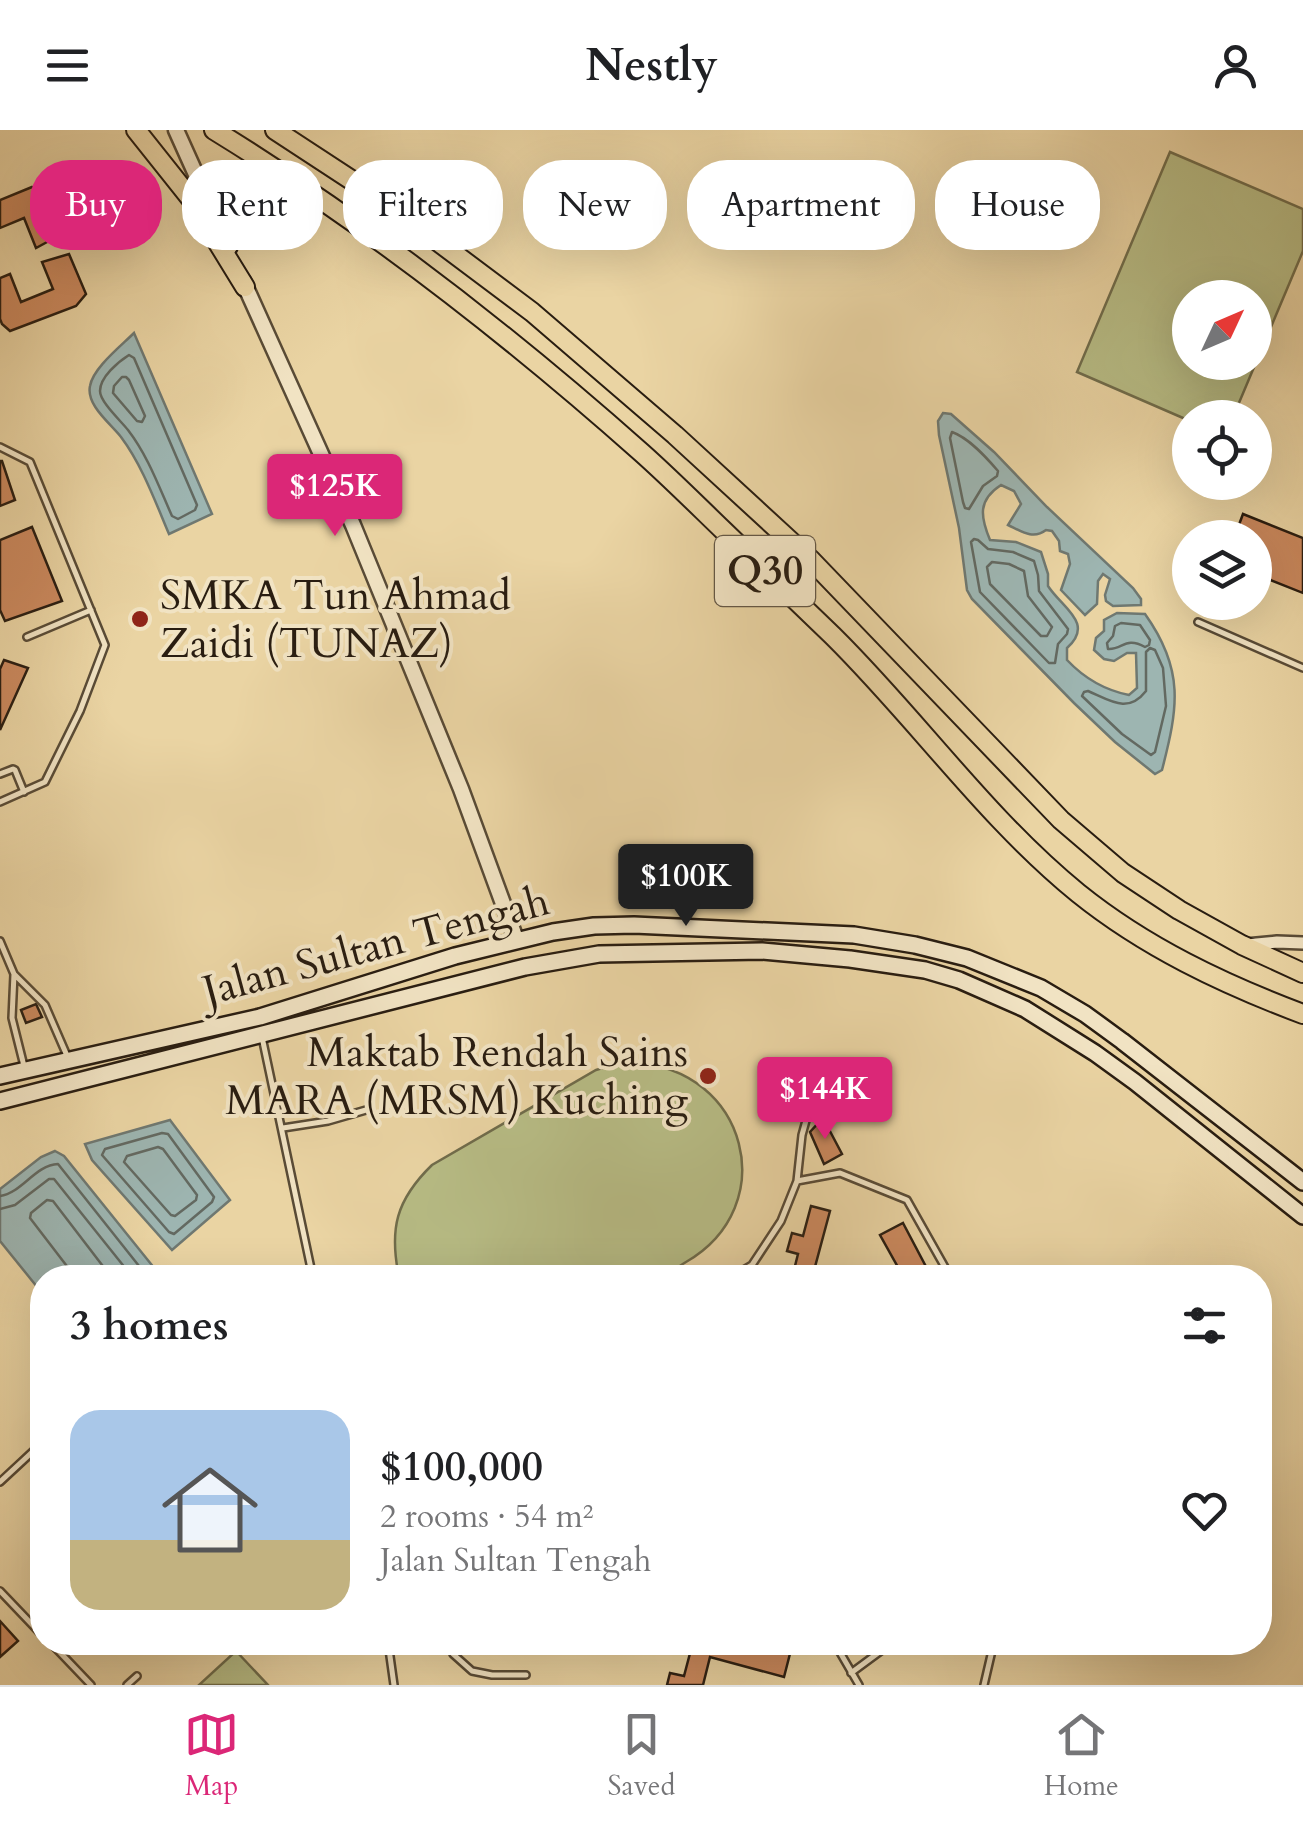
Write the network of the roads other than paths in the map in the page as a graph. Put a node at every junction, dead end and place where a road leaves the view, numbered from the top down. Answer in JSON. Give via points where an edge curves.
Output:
{"nodes":[{"id":1,"x":136,"y":130,"type":"edge"},
{"id":2,"x":176,"y":130,"type":"edge"},
{"id":3,"x":214,"y":130,"type":"edge"},
{"id":4,"x":275,"y":130,"type":"edge"},
{"id":5,"x":287,"y":130,"type":"edge"},
{"id":6,"x":189,"y":160,"type":"edge"},
{"id":7,"x":262,"y":160,"type":"edge"},
{"id":8,"x":325,"y":161,"type":"junction"},
{"id":9,"x":323,"y":199,"type":"edge"},
{"id":10,"x":230,"y":250,"type":"edge"},
{"id":11,"x":245,"y":287,"type":"junction"},
{"id":12,"x":0,"y":447,"type":"edge"},
{"id":13,"x":90,"y":610,"type":"junction"},
{"id":14,"x":1198,"y":622,"type":"dead end"},
{"id":15,"x":27,"y":637,"type":"dead end"},
{"id":16,"x":1303,"y":668,"type":"edge"},
{"id":17,"x":0,"y":774,"type":"edge"},
{"id":18,"x":24,"y":792,"type":"junction"},
{"id":19,"x":0,"y":802,"type":"edge"},
{"id":20,"x":516,"y":940,"type":"junction"},
{"id":21,"x":1303,"y":943,"type":"edge"},
{"id":22,"x":0,"y":944,"type":"edge"},
{"id":23,"x":1242,"y":945,"type":"junction"},
{"id":24,"x":1303,"y":973,"type":"edge"},
{"id":25,"x":14,"y":974,"type":"junction"},
{"id":26,"x":1303,"y":1014,"type":"edge"},
{"id":27,"x":261,"y":1034,"type":"junction"},
{"id":28,"x":69,"y":1059,"type":"junction"},
{"id":29,"x":25,"y":1070,"type":"junction"},
{"id":30,"x":0,"y":1076,"type":"edge"},
{"id":31,"x":0,"y":1100,"type":"edge"},
{"id":32,"x":366,"y":1110,"type":"dead end"},
{"id":33,"x":807,"y":1117,"type":"dead end"},
{"id":34,"x":283,"y":1128,"type":"junction"},
{"id":35,"x":797,"y":1181,"type":"junction"},
{"id":36,"x":1303,"y":1182,"type":"edge"},
{"id":37,"x":1303,"y":1216,"type":"edge"},
{"id":38,"x":752,"y":1264,"type":"edge"},
{"id":39,"x":310,"y":1265,"type":"edge"},
{"id":40,"x":944,"y":1265,"type":"edge"},
{"id":41,"x":30,"y":1454,"type":"edge"},
{"id":42,"x":0,"y":1482,"type":"edge"},
{"id":43,"x":0,"y":1591,"type":"edge"},
{"id":44,"x":30,"y":1622,"type":"edge"},
{"id":45,"x":62,"y":1655,"type":"edge"},
{"id":46,"x":390,"y":1655,"type":"edge"},
{"id":47,"x":454,"y":1655,"type":"edge"},
{"id":48,"x":841,"y":1655,"type":"edge"},
{"id":49,"x":875,"y":1655,"type":"edge"},
{"id":50,"x":991,"y":1655,"type":"edge"},
{"id":51,"x":851,"y":1673,"type":"junction"},
{"id":52,"x":526,"y":1675,"type":"dead end"},
{"id":53,"x":137,"y":1676,"type":"dead end"},
{"id":54,"x":91,"y":1685,"type":"edge"},
{"id":55,"x":127,"y":1685,"type":"edge"},
{"id":56,"x":394,"y":1685,"type":"edge"},
{"id":57,"x":859,"y":1685,"type":"edge"},
{"id":58,"x":984,"y":1685,"type":"edge"}],
"edges":[{"from":1,"to":11,"type":"main road","via":[[191,199]]},
{"from":2,"to":6,"type":"street"},
{"from":3,"to":7,"type":"main road","number":"Q30"},
{"from":4,"to":8,"type":"main road","number":"Q30"},
{"from":5,"to":8,"type":"main road"},
{"from":8,"to":23,"type":"main road","number":"Q30","via":[[532,312],[674,435],[810,560],[1062,820],[1123,874]]},
{"from":9,"to":26,"type":"main road","number":"Q30","via":[[491,326],[645,455],[836,639],[1078,893],[1185,964]]},
{"from":10,"to":11,"type":"street"},
{"from":11,"to":20,"type":"street","via":[[353,525]]},
{"from":12,"to":13,"type":"lane","via":[[30,462]]},
{"from":13,"to":15,"type":"lane"},
{"from":13,"to":18,"type":"lane","via":[[105,645],[45,782]]},
{"from":14,"to":16,"type":"lane"},
{"from":17,"to":18,"type":"lane","via":[[15,770]]},
{"from":18,"to":19,"type":"lane"},
{"from":20,"to":28,"type":"main road","name":"Jalan Sultan Tengah","via":[[260,1016]]},
{"from":20,"to":36,"type":"main road","name":"Jalan Sultan Tengah","via":[[634,925],[854,936],[967,958],[1085,1014]]},
{"from":21,"to":23,"type":"street"},
{"from":22,"to":25,"type":"lane"},
{"from":23,"to":24,"type":"main road","number":"Q30"},
{"from":25,"to":28,"type":"lane","via":[[45,1005]]},
{"from":25,"to":29,"type":"lane","via":[[12,1018]]},
{"from":27,"to":31,"type":"main road","name":"Jalan Sultan Tengah"},
{"from":27,"to":34,"type":"lane"},
{"from":27,"to":37,"type":"main road","name":"Jalan Sultan Tengah","via":[[599,954],[762,951],[925,970],[989,991],[1078,1042]]},
{"from":28,"to":29,"type":"main road","name":"Jalan Sultan Tengah"},
{"from":29,"to":30,"type":"main road","name":"Jalan Sultan Tengah"},
{"from":32,"to":34,"type":"lane"},
{"from":33,"to":35,"type":"lane"},
{"from":34,"to":39,"type":"lane"},
{"from":35,"to":38,"type":"lane","via":[[782,1221]]},
{"from":35,"to":40,"type":"lane","via":[[840,1173],[906,1200]]},
{"from":41,"to":42,"type":"lane"},
{"from":43,"to":44,"type":"lane"},
{"from":45,"to":54,"type":"lane"},
{"from":46,"to":56,"type":"lane"},
{"from":47,"to":52,"type":"lane","via":[[472,1671]]},
{"from":48,"to":51,"type":"lane"},
{"from":49,"to":51,"type":"lane"},
{"from":50,"to":58,"type":"lane"},
{"from":51,"to":57,"type":"lane"},
{"from":53,"to":55,"type":"lane"}]}
